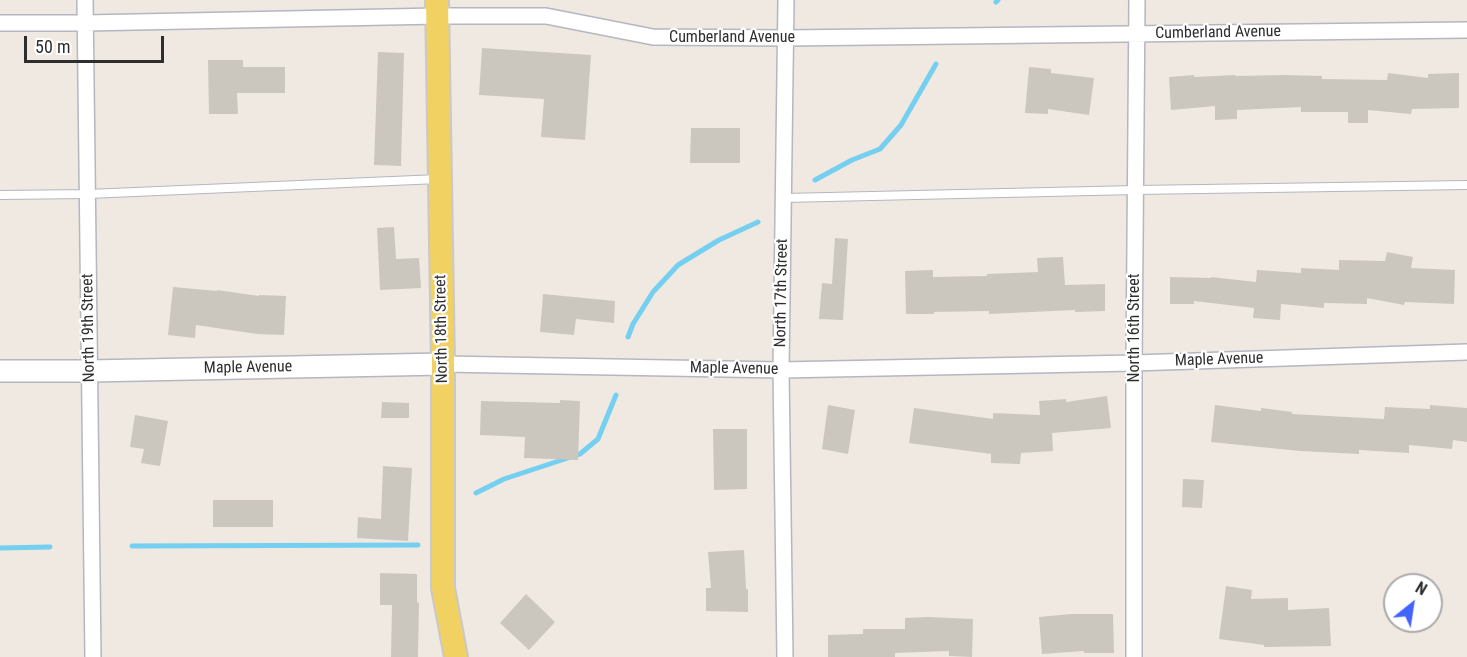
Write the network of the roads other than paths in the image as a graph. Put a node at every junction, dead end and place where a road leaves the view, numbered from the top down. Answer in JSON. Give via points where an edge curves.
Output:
{"nodes":[{"id":1,"x":85,"y":0,"type":"edge"},
{"id":2,"x":786,"y":0,"type":"edge"},
{"id":3,"x":1137,"y":0,"type":"edge"},
{"id":4,"x":437,"y":8,"type":"edge"},
{"id":5,"x":0,"y":23,"type":"edge"},
{"id":6,"x":85,"y":23,"type":"junction"},
{"id":7,"x":1467,"y":30,"type":"edge"},
{"id":8,"x":1137,"y":34,"type":"junction"},
{"id":9,"x":786,"y":38,"type":"junction"},
{"id":10,"x":440,"y":179,"type":"junction"},
{"id":11,"x":1467,"y":185,"type":"edge"},
{"id":12,"x":1136,"y":190,"type":"junction"},
{"id":13,"x":87,"y":194,"type":"junction"},
{"id":14,"x":0,"y":195,"type":"edge"},
{"id":15,"x":784,"y":198,"type":"junction"},
{"id":16,"x":1467,"y":352,"type":"edge"},
{"id":17,"x":1134,"y":363,"type":"junction"},
{"id":18,"x":443,"y":364,"type":"junction"},
{"id":19,"x":781,"y":370,"type":"junction"},
{"id":20,"x":0,"y":371,"type":"edge"},
{"id":21,"x":90,"y":371,"type":"junction"},
{"id":22,"x":93,"y":657,"type":"edge"},
{"id":23,"x":456,"y":657,"type":"edge"},
{"id":24,"x":785,"y":657,"type":"edge"},
{"id":25,"x":1134,"y":657,"type":"edge"}],
"edges":[{"from":1,"to":6,"type":"street","name":"North 19th Street"},
{"from":2,"to":9,"type":"street","name":"North 17th Street"},
{"from":3,"to":8,"type":"street","name":"North 16th Street"},
{"from":4,"to":6,"type":"street","name":"Cumberland Avenue"},
{"from":4,"to":9,"type":"street","name":"Cumberland Avenue","via":[[546,16],[653,37]]},
{"from":4,"to":10,"type":"main road","name":"North 18th Street"},
{"from":5,"to":6,"type":"street","name":"Cumberland Avenue"},
{"from":6,"to":13,"type":"street","name":"North 19th Street"},
{"from":7,"to":8,"type":"street","name":"Cumberland Avenue"},
{"from":8,"to":9,"type":"street","name":"Cumberland Avenue"},
{"from":8,"to":12,"type":"street","name":"North 16th Street"},
{"from":9,"to":15,"type":"street","name":"North 17th Street"},
{"from":10,"to":13,"type":"lane"},
{"from":10,"to":18,"type":"main road","name":"North 18th Street"},
{"from":11,"to":12,"type":"lane"},
{"from":12,"to":15,"type":"lane"},
{"from":12,"to":17,"type":"street","name":"North 16th Street"},
{"from":13,"to":14,"type":"lane"},
{"from":13,"to":21,"type":"street","name":"North 19th Street"},
{"from":15,"to":19,"type":"street","name":"North 17th Street"},
{"from":16,"to":17,"type":"street","name":"Maple Avenue"},
{"from":17,"to":19,"type":"street","name":"Maple Avenue"},
{"from":17,"to":25,"type":"street","name":"North 16th Street"},
{"from":18,"to":19,"type":"street","name":"Maple Avenue"},
{"from":18,"to":21,"type":"street","name":"Maple Avenue"},
{"from":18,"to":23,"type":"main road","name":"North 18th Street","via":[[443,588]]},
{"from":19,"to":24,"type":"street","name":"North 17th Street"},
{"from":20,"to":21,"type":"street","name":"Maple Avenue"},
{"from":21,"to":22,"type":"street","name":"North 19th Street"}]}
